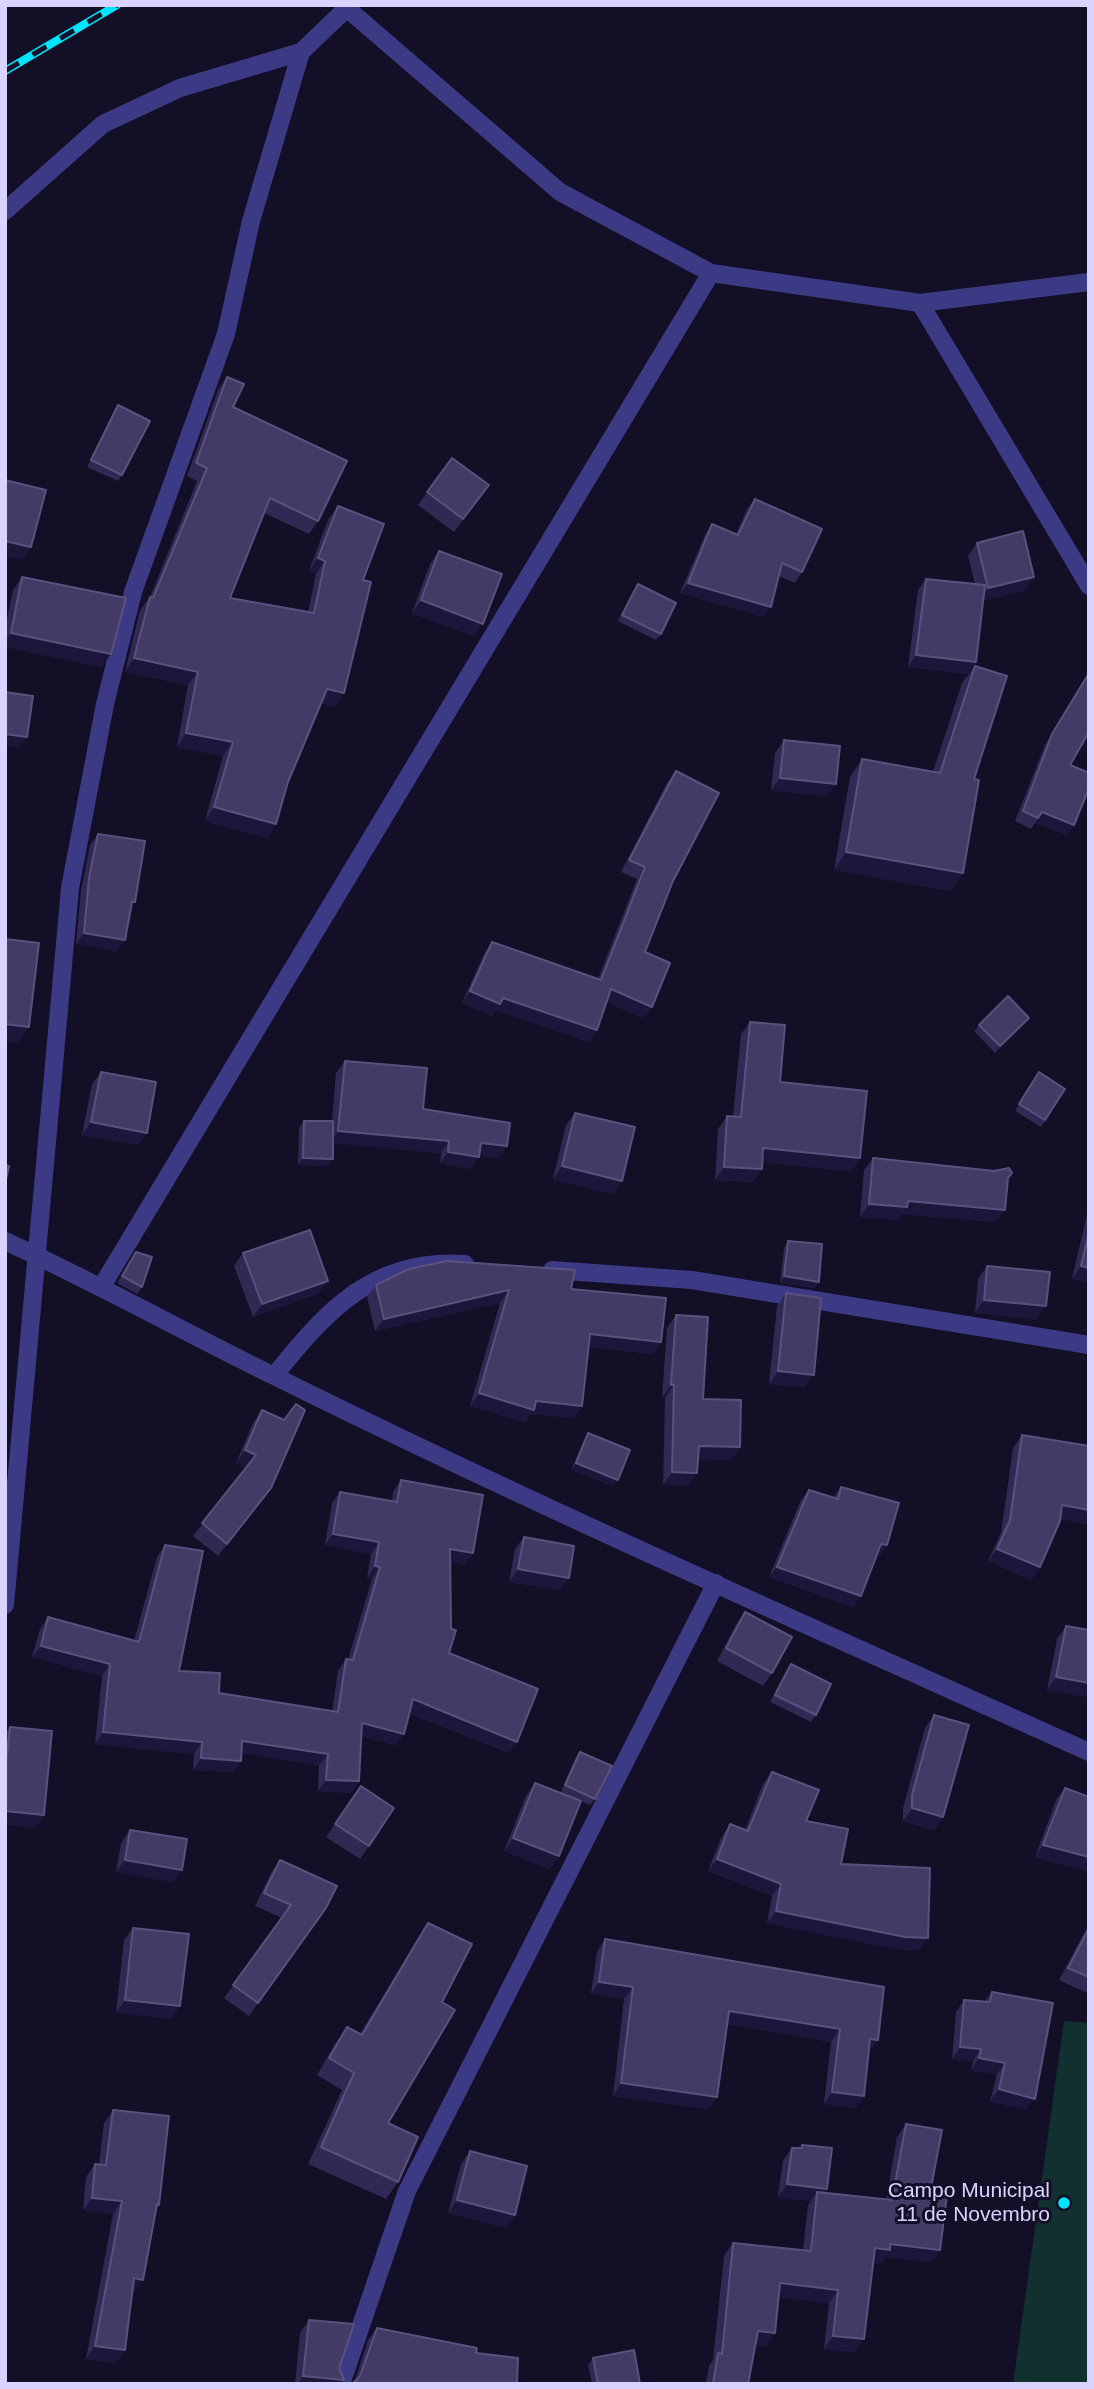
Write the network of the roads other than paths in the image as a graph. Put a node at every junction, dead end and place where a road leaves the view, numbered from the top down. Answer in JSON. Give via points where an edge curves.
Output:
{"nodes":[{"id":1,"x":344,"y":7,"type":"edge"},
{"id":2,"x":301,"y":52,"type":"junction"},
{"id":3,"x":5,"y":211,"type":"edge"},
{"id":4,"x":711,"y":273,"type":"junction"},
{"id":5,"x":1089,"y":282,"type":"edge"},
{"id":6,"x":920,"y":303,"type":"junction"},
{"id":7,"x":1089,"y":586,"type":"edge"},
{"id":8,"x":5,"y":1241,"type":"edge"},
{"id":9,"x":38,"y":1256,"type":"junction"},
{"id":10,"x":478,"y":1265,"type":"edge"},
{"id":11,"x":531,"y":1269,"type":"edge"},
{"id":12,"x":102,"y":1286,"type":"junction"},
{"id":13,"x":1089,"y":1345,"type":"edge"},
{"id":14,"x":274,"y":1376,"type":"junction"},
{"id":15,"x":716,"y":1583,"type":"junction"},
{"id":16,"x":5,"y":1605,"type":"edge"},
{"id":17,"x":1089,"y":1752,"type":"edge"},
{"id":18,"x":341,"y":2384,"type":"edge"}],
"edges":[{"from":1,"to":2,"type":"street"},
{"from":1,"to":4,"type":"street","via":[[560,192]]},
{"from":2,"to":3,"type":"street","via":[[180,88],[103,124]]},
{"from":2,"to":9,"type":"street","via":[[251,221],[226,334],[134,592],[105,705],[70,888]]},
{"from":4,"to":6,"type":"street"},
{"from":4,"to":12,"type":"street"},
{"from":5,"to":6,"type":"street"},
{"from":6,"to":7,"type":"street"},
{"from":8,"to":9,"type":"street"},
{"from":9,"to":12,"type":"street"},
{"from":9,"to":16,"type":"street"},
{"from":10,"to":14,"type":"street","via":[[438,1262],[399,1269],[356,1289],[307,1335]]},
{"from":11,"to":13,"type":"street","via":[[692,1280]]},
{"from":12,"to":14,"type":"street"},
{"from":14,"to":15,"type":"street"},
{"from":15,"to":17,"type":"street"},
{"from":15,"to":18,"type":"street","via":[[407,2191]]}]}
